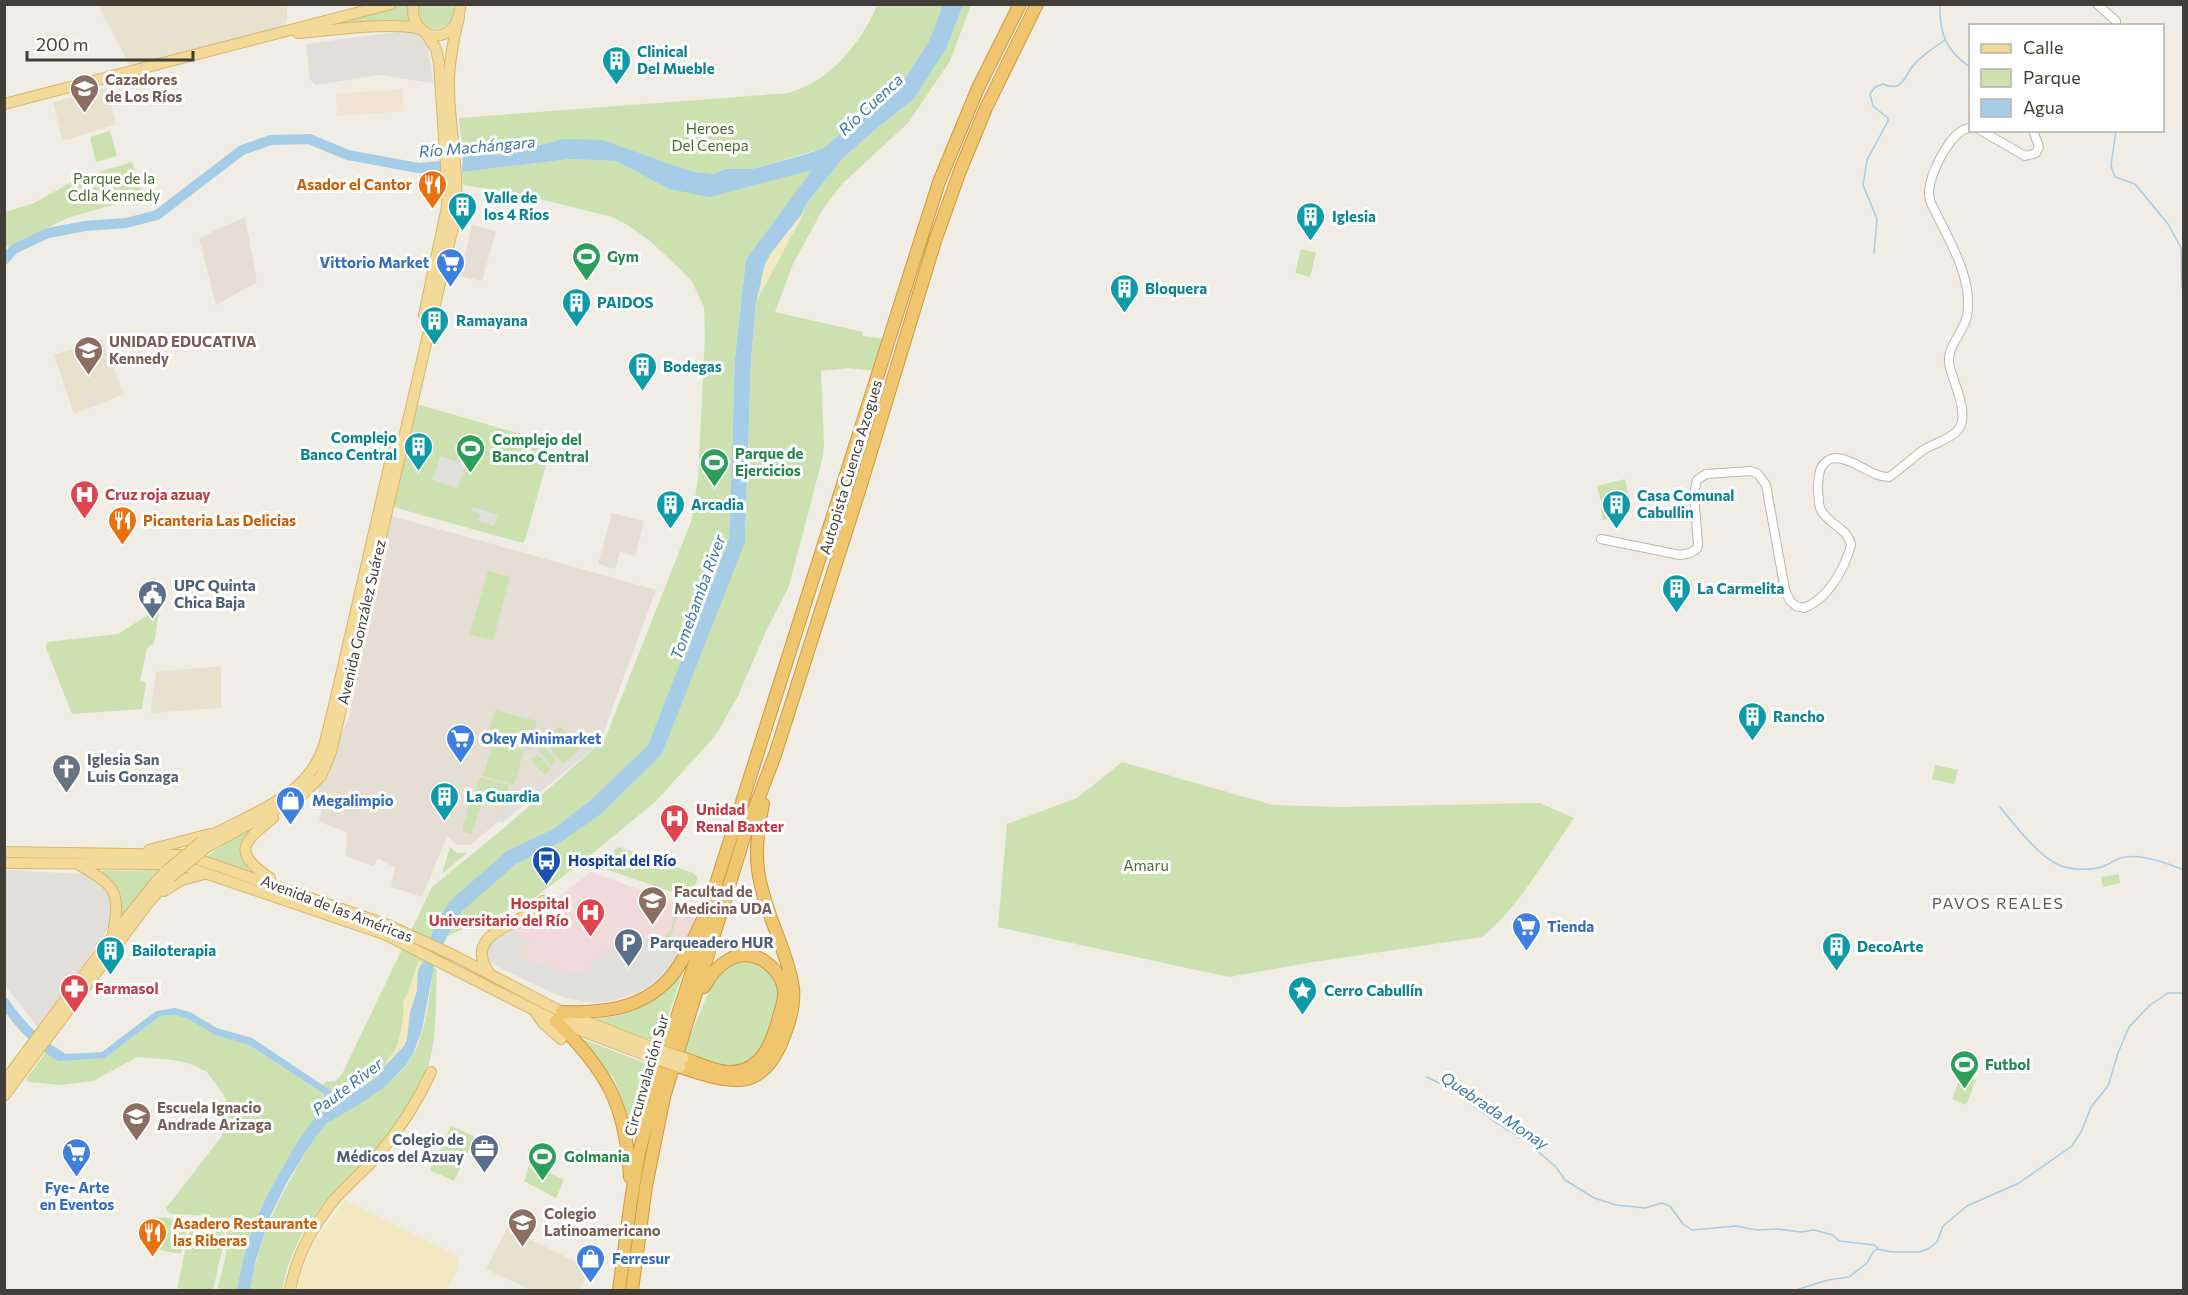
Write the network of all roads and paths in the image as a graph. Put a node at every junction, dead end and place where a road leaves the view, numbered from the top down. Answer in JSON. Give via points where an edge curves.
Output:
{"nodes":[{"id":1,"x":391,"y":4,"type":"edge"},
{"id":2,"x":414,"y":4,"type":"edge"},
{"id":3,"x":1020,"y":4,"type":"edge"},
{"id":4,"x":1037,"y":4,"type":"edge"},
{"id":5,"x":2097,"y":4,"type":"edge"},
{"id":6,"x":459,"y":9,"type":"edge"},
{"id":7,"x":2116,"y":24,"type":"edge"},
{"id":8,"x":308,"y":29,"type":"junction"},
{"id":9,"x":423,"y":31,"type":"junction"},
{"id":10,"x":4,"y":104,"type":"edge"},
{"id":11,"x":1969,"y":129,"type":"edge"},
{"id":12,"x":1983,"y":132,"type":"edge"},
{"id":13,"x":2034,"y":132,"type":"edge"},
{"id":14,"x":448,"y":149,"type":"junction"},
{"id":15,"x":452,"y":180,"type":"junction"},
{"id":16,"x":1601,"y":539,"type":"dead end"},
{"id":17,"x":772,"y":764,"type":"junction"},
{"id":18,"x":297,"y":798,"type":"junction"},
{"id":19,"x":217,"y":832,"type":"junction"},
{"id":20,"x":205,"y":844,"type":"junction"},
{"id":21,"x":4,"y":852,"type":"edge"},
{"id":22,"x":128,"y":854,"type":"junction"},
{"id":23,"x":4,"y":863,"type":"edge"},
{"id":24,"x":78,"y":864,"type":"junction"},
{"id":25,"x":210,"y":874,"type":"junction"},
{"id":26,"x":283,"y":887,"type":"junction"},
{"id":27,"x":543,"y":902,"type":"dead end"},
{"id":28,"x":709,"y":906,"type":"junction"},
{"id":29,"x":386,"y":929,"type":"junction"},
{"id":30,"x":117,"y":937,"type":"junction"},
{"id":31,"x":711,"y":945,"type":"joint"},
{"id":32,"x":492,"y":977,"type":"junction"},
{"id":33,"x":534,"y":1011,"type":"junction"},
{"id":34,"x":691,"y":1012,"type":"junction"},
{"id":35,"x":559,"y":1017,"type":"junction"},
{"id":36,"x":561,"y":1039,"type":"dead end"},
{"id":37,"x":34,"y":1050,"type":"junction"},
{"id":38,"x":682,"y":1063,"type":"junction"},
{"id":39,"x":431,"y":1072,"type":"dead end"},
{"id":40,"x":4,"y":1082,"type":"edge"},
{"id":41,"x":4,"y":1096,"type":"edge"},
{"id":42,"x":627,"y":1208,"type":"junction"},
{"id":43,"x":290,"y":1290,"type":"edge"},
{"id":44,"x":619,"y":1290,"type":"edge"},
{"id":45,"x":632,"y":1290,"type":"edge"}],
"edges":[{"from":1,"to":8,"type":"main road"},
{"from":2,"to":9,"type":"main road","name":"Avenida González Suárez","via":[[413,18]]},
{"from":3,"to":28,"type":"highway","name":"Autopista Cuenca Azogues","via":[[978,88],[939,182]]},
{"from":4,"to":17,"type":"highway","name":"Autopista Cuenca Azogues","via":[[981,119],[935,241]]},
{"from":5,"to":7,"type":"street"},
{"from":6,"to":9,"type":"main road","via":[[452,29],[446,33]]},
{"from":6,"to":14,"type":"main road","name":"Avenida González Suárez","via":[[451,47]]},
{"from":8,"to":9,"type":"main road","via":[[409,26]]},
{"from":8,"to":10,"type":"main road"},
{"from":9,"to":14,"type":"main road","name":"Avenida González Suárez","via":[[436,50],[439,63]]},
{"from":11,"to":16,"type":"street","via":[[1954,136],[1948,145],[1929,194],[1967,288],[1965,324],[1949,361],[1961,402],[1961,425],[1889,477],[1844,459],[1824,463],[1818,485],[1820,508],[1847,534],[1851,545],[1824,595],[1804,608],[1788,597],[1766,485],[1751,471],[1706,474],[1697,480],[1694,494],[1698,544],[1690,554]]},
{"from":12,"to":13,"type":"street","via":[[2025,156],[2036,153],[2039,147]]},
{"from":14,"to":15,"type":"main road","name":"Avenida González Suárez"},
{"from":15,"to":18,"type":"main road","name":"Avenida González Suárez","via":[[454,223],[335,737],[321,776]]},
{"from":15,"to":19,"type":"main road","name":"Avenida González Suárez","via":[[322,750],[301,784]]},
{"from":17,"to":31,"type":"highway","name":"Autopista Cuenca Azogues","via":[[746,831]]},
{"from":17,"to":38,"type":"highway","via":[[759,825],[757,858],[760,882],[792,981],[788,1027],[770,1065],[749,1078],[723,1080]]},
{"from":18,"to":20,"type":"main road","name":"Avenida González Suárez"},
{"from":18,"to":26,"type":"main road","via":[[253,833],[247,846],[250,863]]},
{"from":19,"to":20,"type":"main road","name":"Avenida González Suárez"},
{"from":19,"to":22,"type":"main road"},
{"from":20,"to":30,"type":"main road","name":"Avenida González Suárez","bridge":true,"via":[[168,875]]},
{"from":21,"to":22,"type":"main road","name":"Avenida de las Américas"},
{"from":22,"to":26,"type":"main road","name":"Avenida de las Américas","via":[[181,855]]},
{"from":23,"to":24,"type":"main road","name":"Avenida de las Américas"},
{"from":24,"to":25,"type":"main road","name":"Avenida de las Américas","via":[[157,864]]},
{"from":24,"to":30,"type":"main road","via":[[101,878],[115,895]]},
{"from":25,"to":29,"type":"main road","name":"Avenida de las Américas"},
{"from":25,"to":30,"type":"main road","via":[[192,876],[170,886]]},
{"from":26,"to":29,"type":"main road","name":"Avenida de las Américas"},
{"from":27,"to":32,"type":"main road","via":[[533,912],[497,931],[483,946],[481,961]]},
{"from":28,"to":35,"type":"highway","via":[[670,978],[653,993],[616,1010]]},
{"from":28,"to":42,"type":"highway","name":"Circunvalación Sur","via":[[710,917],[659,1073]]},
{"from":29,"to":32,"type":"main road","name":"Avenida de las Américas","via":[[455,956]]},
{"from":29,"to":33,"type":"main road","name":"Avenida de las Américas"},
{"from":30,"to":37,"type":"main road","name":"Avenida González Suárez"},
{"from":31,"to":34,"type":"highway","name":"Circunvalación Sur"},
{"from":32,"to":35,"type":"main road","name":"Avenida de las Américas"},
{"from":33,"to":35,"type":"main road","name":"Avenida de las Américas"},
{"from":33,"to":36,"type":"main road"},
{"from":34,"to":38,"type":"highway","via":[[711,975],[735,956],[766,962],[783,985],[783,1004],[772,1039],[754,1064],[744,1070],[724,1072]]},
{"from":34,"to":45,"type":"highway","name":"Circunvalación Sur","via":[[664,1097],[646,1186]]},
{"from":35,"to":38,"type":"main road","name":"Avenida de las Américas","bridge":true},
{"from":35,"to":42,"type":"highway","via":[[612,1092],[629,1152]]},
{"from":37,"to":40,"type":"main road","name":"Avenida González Suárez"},
{"from":37,"to":41,"type":"main road","name":"Avenida González Suárez"},
{"from":39,"to":43,"type":"main road","via":[[385,1146],[321,1218],[303,1249]]},
{"from":42,"to":44,"type":"highway","name":"Circunvalación Sur"}]}
